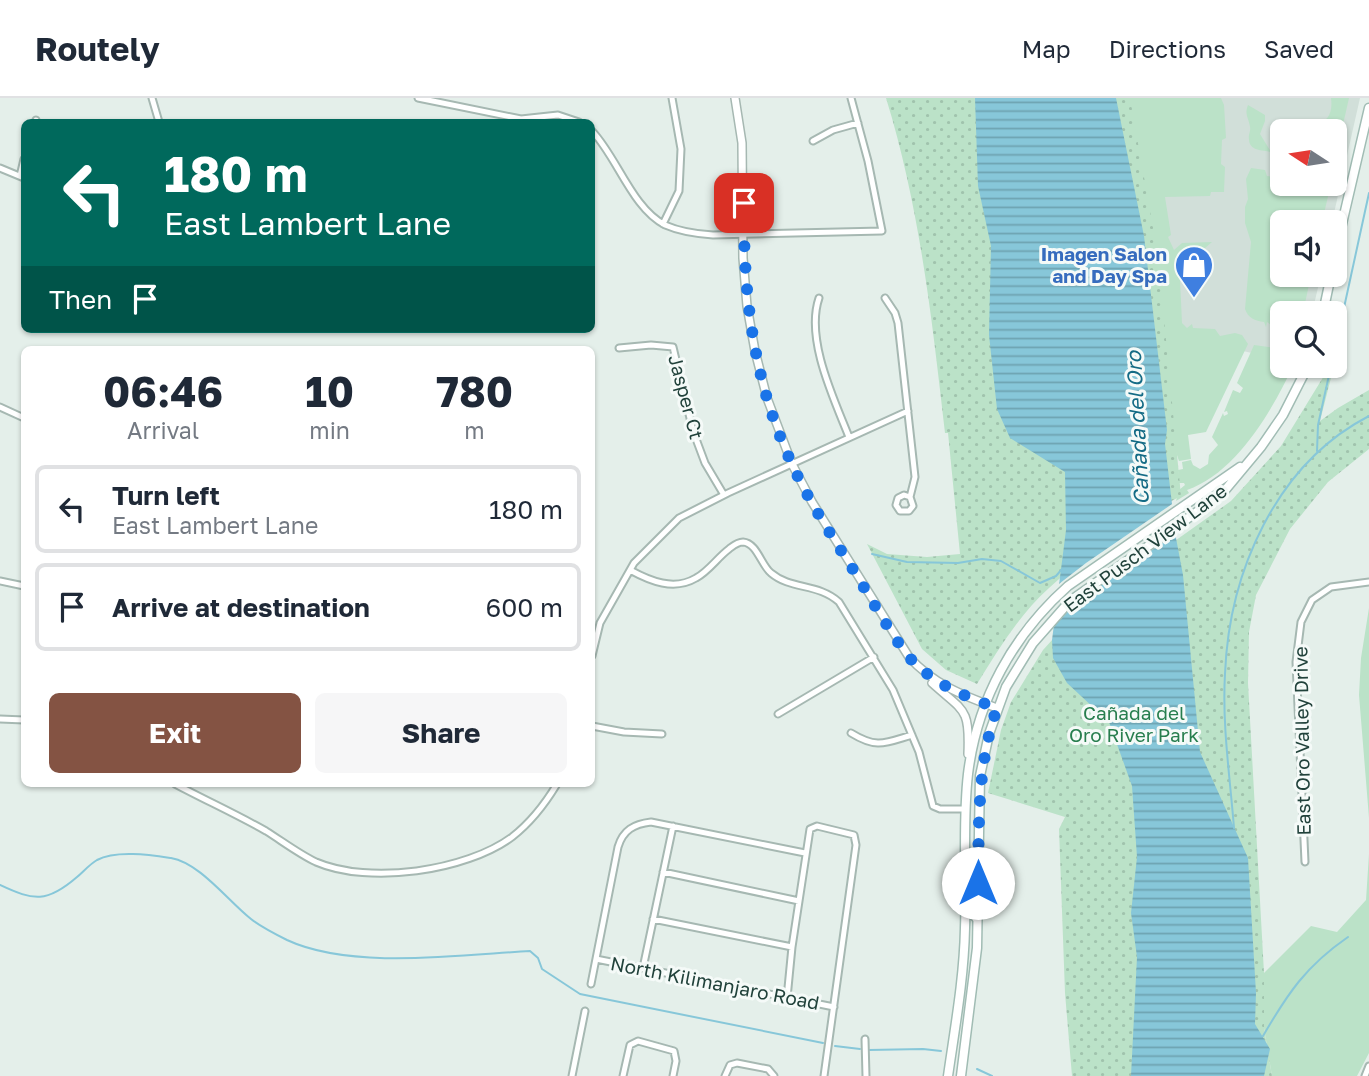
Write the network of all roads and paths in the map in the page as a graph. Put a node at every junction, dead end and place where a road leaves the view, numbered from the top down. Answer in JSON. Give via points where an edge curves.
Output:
{"nodes":[{"id":1,"x":152,"y":98,"type":"edge"},
{"id":2,"x":418,"y":98,"type":"edge"},
{"id":3,"x":672,"y":98,"type":"edge"},
{"id":4,"x":735,"y":98,"type":"edge"},
{"id":5,"x":851,"y":98,"type":"edge"},
{"id":6,"x":446,"y":101,"type":"edge"},
{"id":7,"x":1369,"y":108,"type":"edge"},
{"id":8,"x":158,"y":119,"type":"edge"},
{"id":9,"x":522,"y":119,"type":"edge"},
{"id":10,"x":522,"y":119,"type":"edge"},
{"id":11,"x":570,"y":119,"type":"edge"},
{"id":12,"x":858,"y":123,"type":"junction"},
{"id":13,"x":595,"y":135,"type":"edge"},
{"id":14,"x":813,"y":141,"type":"dead end"},
{"id":15,"x":0,"y":168,"type":"edge"},
{"id":16,"x":21,"y":177,"type":"edge"},
{"id":17,"x":1345,"y":210,"type":"edge"},
{"id":18,"x":663,"y":224,"type":"junction"},
{"id":19,"x":743,"y":234,"type":"junction"},
{"id":20,"x":819,"y":298,"type":"dead end"},
{"id":21,"x":886,"y":298,"type":"dead end"},
{"id":22,"x":619,"y":348,"type":"dead end"},
{"id":23,"x":1302,"y":378,"type":"edge"},
{"id":24,"x":0,"y":407,"type":"edge"},
{"id":25,"x":908,"y":411,"type":"junction"},
{"id":26,"x":21,"y":417,"type":"edge"},
{"id":27,"x":849,"y":437,"type":"junction"},
{"id":28,"x":1250,"y":459,"type":"junction"},
{"id":29,"x":792,"y":464,"type":"junction"},
{"id":30,"x":724,"y":495,"type":"junction"},
{"id":31,"x":910,"y":497,"type":"dead end"},
{"id":32,"x":630,"y":570,"type":"junction"},
{"id":33,"x":0,"y":581,"type":"edge"},
{"id":34,"x":1369,"y":582,"type":"edge"},
{"id":35,"x":21,"y":585,"type":"edge"},
{"id":36,"x":595,"y":644,"type":"edge"},
{"id":37,"x":874,"y":657,"type":"junction"},
{"id":38,"x":923,"y":671,"type":"junction"},
{"id":39,"x":985,"y":704,"type":"junction"},
{"id":40,"x":999,"y":704,"type":"junction"},
{"id":41,"x":778,"y":713,"type":"dead end"},
{"id":42,"x":0,"y":719,"type":"edge"},
{"id":43,"x":21,"y":720,"type":"edge"},
{"id":44,"x":595,"y":727,"type":"edge"},
{"id":45,"x":851,"y":733,"type":"dead end"},
{"id":46,"x":662,"y":734,"type":"dead end"},
{"id":47,"x":912,"y":735,"type":"junction"},
{"id":48,"x":968,"y":775,"type":"junction"},
{"id":49,"x":181,"y":787,"type":"edge"},
{"id":50,"x":555,"y":787,"type":"edge"},
{"id":51,"x":966,"y":809,"type":"junction"},
{"id":52,"x":673,"y":826,"type":"junction"},
{"id":53,"x":806,"y":853,"type":"junction"},
{"id":54,"x":965,"y":854,"type":"junction"},
{"id":55,"x":1306,"y":862,"type":"dead end"},
{"id":56,"x":663,"y":872,"type":"junction"},
{"id":57,"x":799,"y":901,"type":"junction"},
{"id":58,"x":653,"y":919,"type":"junction"},
{"id":59,"x":978,"y":920,"type":"junction"},
{"id":60,"x":792,"y":947,"type":"junction"},
{"id":61,"x":596,"y":959,"type":"junction"},
{"id":62,"x":643,"y":968,"type":"junction"},
{"id":63,"x":591,"y":984,"type":"dead end"},
{"id":64,"x":787,"y":998,"type":"junction"},
{"id":65,"x":834,"y":1007,"type":"junction"},
{"id":66,"x":585,"y":1011,"type":"dead end"},
{"id":67,"x":865,"y":1039,"type":"dead end"},
{"id":68,"x":1369,"y":1066,"type":"edge"},
{"id":69,"x":572,"y":1076,"type":"edge"},
{"id":70,"x":623,"y":1076,"type":"edge"},
{"id":71,"x":673,"y":1076,"type":"edge"},
{"id":72,"x":725,"y":1076,"type":"edge"},
{"id":73,"x":774,"y":1076,"type":"edge"},
{"id":74,"x":824,"y":1076,"type":"edge"},
{"id":75,"x":866,"y":1076,"type":"edge"},
{"id":76,"x":948,"y":1076,"type":"edge"},
{"id":77,"x":961,"y":1076,"type":"edge"},
{"id":78,"x":1365,"y":1076,"type":"edge"}],
"edges":[{"from":1,"to":8,"type":"street"},
{"from":2,"to":6,"type":"street"},
{"from":3,"to":18,"type":"street","via":[[681,149],[679,191]]},
{"from":4,"to":19,"type":"street","via":[[742,143]]},
{"from":5,"to":12,"type":"street"},
{"from":6,"to":10,"type":"street"},
{"from":7,"to":17,"type":"main road"},
{"from":9,"to":11,"type":"street","via":[[558,115]]},
{"from":12,"to":14,"type":"street"},
{"from":12,"to":19,"type":"street","via":[[882,231]]},
{"from":13,"to":18,"type":"street","via":[[642,205]]},
{"from":15,"to":16,"type":"street"},
{"from":18,"to":19,"type":"street","via":[[687,233]]},
{"from":19,"to":29,"type":"street","via":[[755,351]]},
{"from":20,"to":27,"type":"street","via":[[815,316],[819,349]]},
{"from":21,"to":25,"type":"street","via":[[898,323]]},
{"from":22,"to":30,"type":"street","name":"Jasper Ct","via":[[673,347],[693,430]]},
{"from":23,"to":28,"type":"main road","name":"East Pusch View Lane","via":[[1283,415]]},
{"from":24,"to":26,"type":"street"},
{"from":25,"to":27,"type":"street"},
{"from":25,"to":31,"type":"street","via":[[915,477]]},
{"from":27,"to":29,"type":"street"},
{"from":28,"to":39,"type":"main road","name":"East Pusch View Lane","via":[[1057,596],[1023,635]]},
{"from":28,"to":40,"type":"main road","name":"East Pusch View Lane","via":[[1221,495],[1066,606],[1029,648]]},
{"from":29,"to":30,"type":"street"},
{"from":29,"to":38,"type":"street","via":[[888,627]]},
{"from":30,"to":32,"type":"street","via":[[679,518]]},
{"from":32,"to":36,"type":"street","via":[[600,623]]},
{"from":32,"to":37,"type":"street","via":[[646,579],[682,583],[696,579],[740,542],[746,543],[772,574],[822,590],[839,602]]},
{"from":33,"to":35,"type":"street"},
{"from":34,"to":55,"type":"street","name":"East Oro Valley Drive","via":[[1331,587],[1312,600],[1301,622],[1296,662]]},
{"from":37,"to":41,"type":"street"},
{"from":37,"to":47,"type":"street"},
{"from":38,"to":39,"type":"street","via":[[950,690]]},
{"from":38,"to":48,"type":"street","via":[[965,713]]},
{"from":39,"to":40,"type":"street"},
{"from":39,"to":48,"type":"main road","name":"East Pusch View Lane"},
{"from":40,"to":59,"type":"main road","name":"East Pusch View Lane","via":[[980,776]]},
{"from":42,"to":43,"type":"street"},
{"from":44,"to":46,"type":"street"},
{"from":45,"to":47,"type":"street","via":[[876,745]]},
{"from":47,"to":51,"type":"street","via":[[933,806]]},
{"from":48,"to":51,"type":"main road","name":"East Pusch View Lane"},
{"from":49,"to":50,"type":"street","via":[[317,862],[381,875],[429,869],[475,856],[510,838]]},
{"from":51,"to":54,"type":"main road","name":"East Pusch View Lane"},
{"from":52,"to":53,"type":"street"},
{"from":52,"to":56,"type":"street"},
{"from":52,"to":61,"type":"street","via":[[645,822],[626,831],[618,847]]},
{"from":53,"to":57,"type":"street"},
{"from":53,"to":65,"type":"street","via":[[813,827],[854,835]]},
{"from":54,"to":59,"type":"main road","via":[[971,860],[972,909]]},
{"from":54,"to":76,"type":"main road","via":[[963,964]]},
{"from":56,"to":57,"type":"street"},
{"from":56,"to":58,"type":"street"},
{"from":57,"to":60,"type":"street"},
{"from":58,"to":60,"type":"street"},
{"from":58,"to":62,"type":"street"},
{"from":59,"to":77,"type":"main road"},
{"from":60,"to":64,"type":"street"},
{"from":61,"to":62,"type":"street","name":"North Kilimanjaro Road"},
{"from":61,"to":63,"type":"street"},
{"from":62,"to":64,"type":"street","name":"North Kilimanjaro Road"},
{"from":64,"to":65,"type":"street","name":"North Kilimanjaro Road"},
{"from":65,"to":74,"type":"street"},
{"from":66,"to":69,"type":"street"},
{"from":67,"to":75,"type":"street"},
{"from":68,"to":78,"type":"street"},
{"from":70,"to":71,"type":"street","via":[[633,1042],[674,1051]]},
{"from":72,"to":73,"type":"street","via":[[730,1065],[737,1063],[768,1069]]}]}
